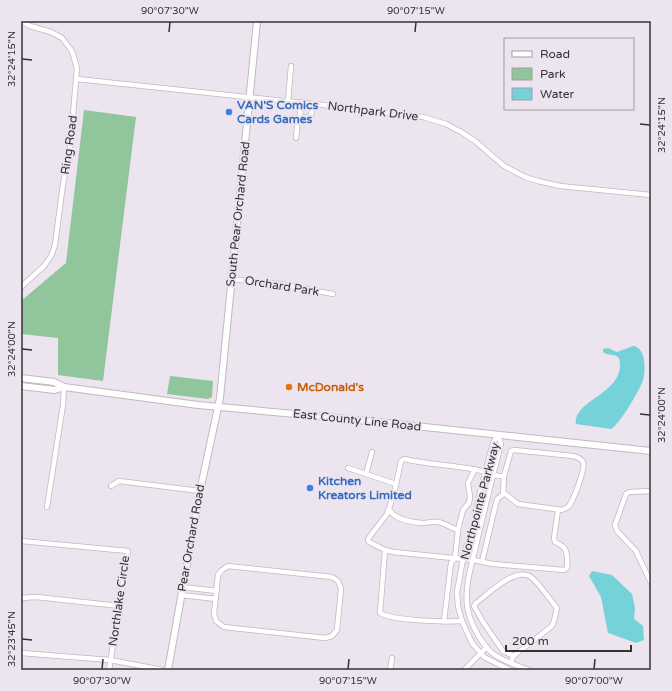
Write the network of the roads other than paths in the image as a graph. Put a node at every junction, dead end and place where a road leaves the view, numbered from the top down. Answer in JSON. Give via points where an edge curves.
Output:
{"nodes":[{"id":1,"x":21,"y":21,"type":"edge"},
{"id":2,"x":257,"y":21,"type":"edge"},
{"id":3,"x":291,"y":66,"type":"dead end"},
{"id":4,"x":77,"y":79,"type":"junction"},
{"id":5,"x":250,"y":97,"type":"junction"},
{"id":6,"x":288,"y":101,"type":"junction"},
{"id":7,"x":301,"y":102,"type":"junction"},
{"id":8,"x":313,"y":104,"type":"junction"},
{"id":9,"x":300,"y":116,"type":"junction"},
{"id":10,"x":296,"y":138,"type":"dead end"},
{"id":11,"x":651,"y":195,"type":"edge"},
{"id":12,"x":231,"y":279,"type":"junction"},
{"id":13,"x":21,"y":287,"type":"edge"},
{"id":14,"x":332,"y":294,"type":"dead end"},
{"id":15,"x":21,"y":378,"type":"edge"},
{"id":16,"x":21,"y":386,"type":"edge"},
{"id":17,"x":64,"y":387,"type":"junction"},
{"id":18,"x":218,"y":407,"type":"junction"},
{"id":19,"x":498,"y":435,"type":"junction"},
{"id":20,"x":651,"y":451,"type":"edge"},
{"id":21,"x":372,"y":452,"type":"dead end"},
{"id":22,"x":348,"y":468,"type":"dead end"},
{"id":23,"x":474,"y":469,"type":"junction"},
{"id":24,"x":486,"y":472,"type":"junction"},
{"id":25,"x":494,"y":473,"type":"junction"},
{"id":26,"x":366,"y":474,"type":"junction"},
{"id":27,"x":504,"y":476,"type":"junction"},
{"id":28,"x":396,"y":484,"type":"junction"},
{"id":29,"x":111,"y":486,"type":"dead end"},
{"id":30,"x":200,"y":491,"type":"junction"},
{"id":31,"x":651,"y":491,"type":"edge"},
{"id":32,"x":504,"y":494,"type":"junction"},
{"id":33,"x":47,"y":507,"type":"dead end"},
{"id":34,"x":389,"y":509,"type":"junction"},
{"id":35,"x":558,"y":510,"type":"junction"},
{"id":36,"x":458,"y":530,"type":"junction"},
{"id":37,"x":21,"y":541,"type":"edge"},
{"id":38,"x":385,"y":550,"type":"junction"},
{"id":39,"x":455,"y":558,"type":"junction"},
{"id":40,"x":463,"y":559,"type":"junction"},
{"id":41,"x":473,"y":560,"type":"junction"},
{"id":42,"x":482,"y":562,"type":"junction"},
{"id":43,"x":651,"y":583,"type":"edge"},
{"id":44,"x":182,"y":587,"type":"junction"},
{"id":45,"x":216,"y":591,"type":"junction"},
{"id":46,"x":181,"y":594,"type":"junction"},
{"id":47,"x":21,"y":598,"type":"edge"},
{"id":48,"x":216,"y":599,"type":"junction"},
{"id":49,"x":120,"y":606,"type":"junction"},
{"id":50,"x":467,"y":607,"type":"junction"},
{"id":51,"x":458,"y":608,"type":"junction"},
{"id":52,"x":444,"y":621,"type":"junction"},
{"id":53,"x":462,"y":621,"type":"junction"},
{"id":54,"x":487,"y":647,"type":"junction"},
{"id":55,"x":21,"y":653,"type":"edge"},
{"id":56,"x":481,"y":653,"type":"junction"},
{"id":57,"x":514,"y":656,"type":"junction"},
{"id":58,"x":392,"y":658,"type":"dead end"},
{"id":59,"x":110,"y":660,"type":"junction"},
{"id":60,"x":511,"y":663,"type":"junction"},
{"id":61,"x":109,"y":670,"type":"edge"},
{"id":62,"x":163,"y":670,"type":"edge"},
{"id":63,"x":168,"y":670,"type":"edge"},
{"id":64,"x":390,"y":670,"type":"edge"},
{"id":65,"x":464,"y":670,"type":"edge"},
{"id":66,"x":510,"y":670,"type":"edge"},
{"id":67,"x":529,"y":670,"type":"edge"}],
"edges":[{"from":1,"to":4,"type":"street","name":"Ring Road","via":[[62,38],[74,55],[78,68]]},
{"from":2,"to":5,"type":"main road","name":"South Pear Orchard Road"},
{"from":3,"to":6,"type":"street"},
{"from":4,"to":5,"type":"street","name":"Northpark Drive"},
{"from":4,"to":13,"type":"street","name":"Ring Road","via":[[70,150],[55,245],[47,264]]},
{"from":5,"to":6,"type":"street","name":"Northpark Drive"},
{"from":5,"to":12,"type":"main road","name":"South Pear Orchard Road"},
{"from":6,"to":7,"type":"street","name":"Northpark Drive"},
{"from":7,"to":8,"type":"street","name":"Northpark Drive"},
{"from":7,"to":9,"type":"street"},
{"from":8,"to":9,"type":"street","via":[[311,116]]},
{"from":8,"to":11,"type":"street","name":"Northpark Drive","via":[[423,117],[461,132],[504,166],[525,177],[560,186]]},
{"from":9,"to":10,"type":"street"},
{"from":12,"to":14,"type":"street","name":"Orchard Park","via":[[280,284]]},
{"from":12,"to":18,"type":"main road","name":"South Pear Orchard Road"},
{"from":15,"to":17,"type":"main road","name":"East County Line Road","via":[[54,382]]},
{"from":16,"to":17,"type":"main road","name":"East County Line Road","via":[[55,390]]},
{"from":17,"to":18,"type":"main road","name":"East County Line Road"},
{"from":17,"to":33,"type":"street"},
{"from":18,"to":19,"type":"main road","name":"East County Line Road"},
{"from":18,"to":30,"type":"main road","name":"Pear Orchard Road"},
{"from":19,"to":20,"type":"main road","name":"East County Line Road"},
{"from":19,"to":24,"type":"street","name":"Northpointe Parkway","via":[[493,443]]},
{"from":19,"to":25,"type":"street","name":"Northpointe Parkway","via":[[501,444]]},
{"from":21,"to":26,"type":"street"},
{"from":22,"to":26,"type":"street"},
{"from":23,"to":24,"type":"street"},
{"from":23,"to":28,"type":"street","via":[[404,459],[401,461]]},
{"from":23,"to":36,"type":"street","via":[[468,483],[469,503],[463,510]]},
{"from":24,"to":25,"type":"street"},
{"from":24,"to":40,"type":"street","name":"Northpointe Parkway","via":[[472,536]]},
{"from":25,"to":27,"type":"street"},
{"from":25,"to":41,"type":"street","name":"Northpointe Parkway"},
{"from":26,"to":28,"type":"street"},
{"from":27,"to":32,"type":"street"},
{"from":27,"to":35,"type":"street","via":[[511,451],[514,450],[581,459],[584,463],[583,472],[574,499],[568,508]]},
{"from":28,"to":34,"type":"street"},
{"from":29,"to":30,"type":"street","via":[[119,481]]},
{"from":30,"to":44,"type":"main road","name":"Pear Orchard Road"},
{"from":31,"to":43,"type":"street","via":[[626,494],[615,525],[617,532],[636,551]]},
{"from":32,"to":35,"type":"street","via":[[518,504]]},
{"from":32,"to":42,"type":"street","via":[[497,499]]},
{"from":34,"to":36,"type":"street","via":[[391,514],[398,518],[423,523],[436,521]]},
{"from":34,"to":38,"type":"street","via":[[368,539]]},
{"from":35,"to":42,"type":"street","via":[[554,538],[568,553],[567,568],[528,568]]},
{"from":36,"to":39,"type":"street"},
{"from":37,"to":49,"type":"street","name":"Northlake Circle","via":[[128,552]]},
{"from":38,"to":39,"type":"street"},
{"from":38,"to":52,"type":"street","via":[[380,613],[394,618]]},
{"from":39,"to":40,"type":"street"},
{"from":39,"to":52,"type":"street","via":[[451,563]]},
{"from":40,"to":41,"type":"street"},
{"from":40,"to":51,"type":"street","name":"Northpointe Parkway","via":[[457,592]]},
{"from":41,"to":42,"type":"street"},
{"from":41,"to":50,"type":"street","name":"Northpointe Parkway"},
{"from":44,"to":45,"type":"street"},
{"from":44,"to":46,"type":"main road","name":"Pear Orchard Road"},
{"from":45,"to":48,"type":"street"},
{"from":45,"to":48,"type":"street","via":[[218,575],[228,566],[332,577],[338,581],[341,589],[336,630],[332,636],[324,638],[224,627],[216,621]]},
{"from":46,"to":48,"type":"street"},
{"from":46,"to":63,"type":"main road","name":"Pear Orchard Road"},
{"from":47,"to":49,"type":"street","via":[[36,597]]},
{"from":49,"to":59,"type":"street","name":"Northlake Circle"},
{"from":50,"to":51,"type":"street"},
{"from":50,"to":54,"type":"street","name":"Northpointe Parkway","via":[[479,637]]},
{"from":51,"to":53,"type":"street","name":"Northpointe Parkway"},
{"from":52,"to":53,"type":"street"},
{"from":53,"to":56,"type":"street","name":"Northpointe Parkway","via":[[472,643]]},
{"from":54,"to":56,"type":"street"},
{"from":54,"to":60,"type":"street","name":"Northpointe Parkway"},
{"from":55,"to":59,"type":"street"},
{"from":56,"to":65,"type":"street"},
{"from":56,"to":66,"type":"street","name":"Northpointe Parkway"},
{"from":57,"to":57,"type":"street","via":[[552,626],[557,608],[531,576],[522,574],[507,579],[474,606],[503,651]]},
{"from":57,"to":60,"type":"street"},
{"from":58,"to":64,"type":"street"},
{"from":59,"to":61,"type":"street","name":"Northlake Circle"},
{"from":59,"to":62,"type":"street"},
{"from":60,"to":67,"type":"street","name":"Northpointe Parkway"}]}
